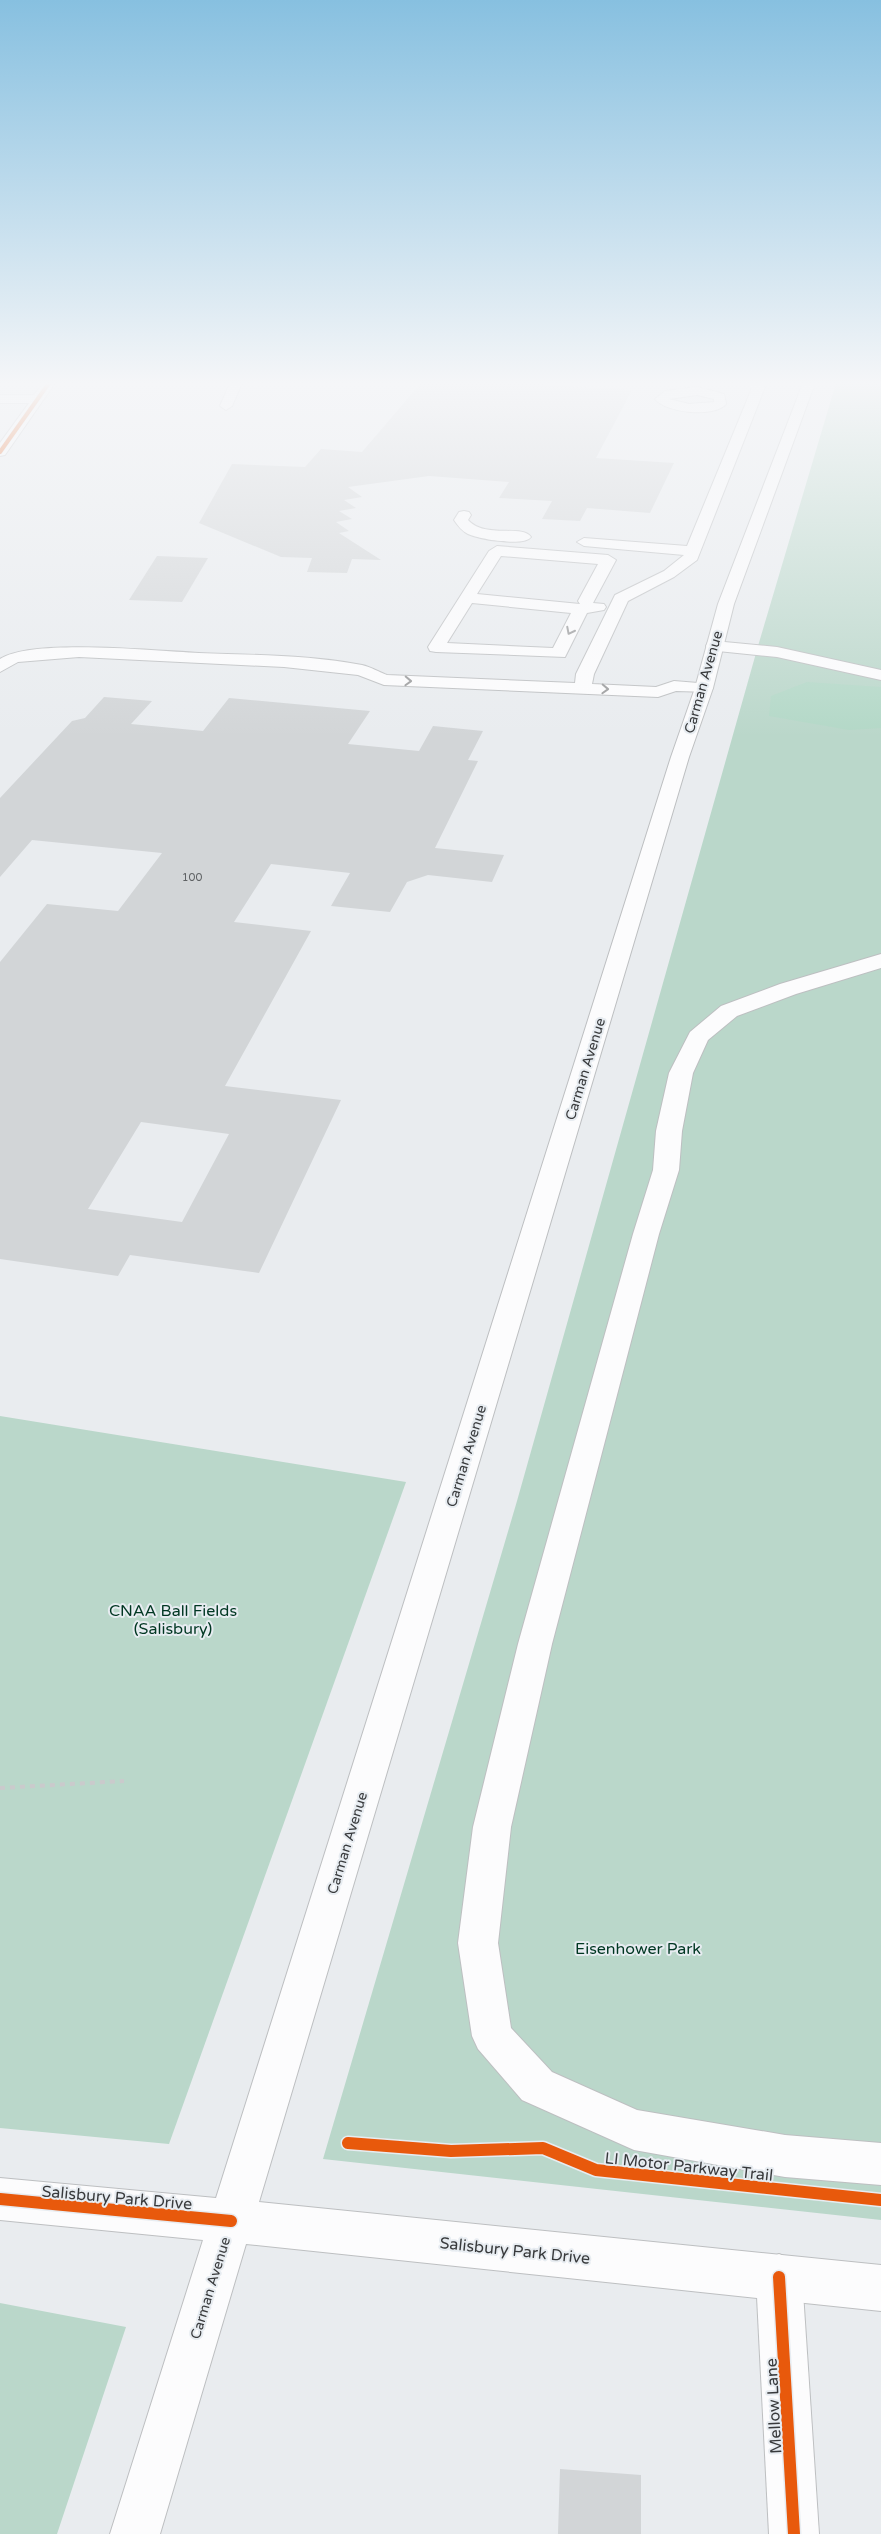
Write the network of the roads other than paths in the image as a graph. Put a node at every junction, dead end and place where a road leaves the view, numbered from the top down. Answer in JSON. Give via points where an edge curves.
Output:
{"nodes":[{"id":1,"x":712,"y":501,"type":"edge"},
{"id":2,"x":765,"y":501,"type":"edge"},
{"id":3,"x":464,"y":515,"type":"dead end"},
{"id":4,"x":535,"y":538,"type":"dead end"},
{"id":5,"x":574,"y":541,"type":"dead end"},
{"id":6,"x":692,"y":550,"type":"junction"},
{"id":7,"x":469,"y":594,"type":"junction"},
{"id":8,"x":588,"y":605,"type":"junction"},
{"id":9,"x":615,"y":608,"type":"junction"},
{"id":10,"x":714,"y":646,"type":"junction"},
{"id":11,"x":0,"y":667,"type":"edge"},
{"id":12,"x":881,"y":675,"type":"edge"},
{"id":13,"x":584,"y":681,"type":"junction"},
{"id":14,"x":689,"y":687,"type":"junction"},
{"id":15,"x":881,"y":961,"type":"edge"},
{"id":16,"x":881,"y":2164,"type":"edge"},
{"id":17,"x":0,"y":2199,"type":"edge"},
{"id":18,"x":231,"y":2221,"type":"junction"},
{"id":19,"x":779,"y":2277,"type":"junction"},
{"id":20,"x":881,"y":2288,"type":"edge"},
{"id":21,"x":135,"y":2534,"type":"edge"},
{"id":22,"x":794,"y":2534,"type":"edge"}],
"edges":[{"from":1,"to":6,"type":"main road"},
{"from":2,"to":10,"type":"main road","name":"Carman Avenue","via":[[726,604]]},
{"from":3,"to":4,"type":"main road","via":[[461,520],[476,532]]},
{"from":5,"to":6,"type":"main road"},
{"from":6,"to":9,"type":"main road","via":[[688,560],[621,598]]},
{"from":7,"to":8,"type":"main road"},
{"from":7,"to":8,"type":"main road","via":[[497,551],[608,560]]},
{"from":8,"to":7,"type":"main road","one_way":true,"via":[[558,653],[436,647]]},
{"from":8,"to":9,"type":"main road"},
{"from":9,"to":13,"type":"main road"},
{"from":10,"to":12,"type":"main road","via":[[777,652]]},
{"from":10,"to":14,"type":"main road","name":"Carman Avenue"},
{"from":11,"to":13,"type":"main road","via":[[13,658],[79,652],[275,662],[361,670],[384,680]]},
{"from":13,"to":14,"type":"main road","via":[[658,692]]},
{"from":14,"to":18,"type":"main road","name":"Carman Avenue","via":[[674,776]]},
{"from":15,"to":16,"type":"main road","via":[[729,1011],[698,1037],[680,1073],[669,1131],[666,1170],[538,1634],[492,1827],[478,1943],[492,2036],[537,2086],[634,2130],[785,2156]]},
{"from":17,"to":18,"type":"main road","name":"Salisbury Park Drive"},
{"from":18,"to":19,"type":"main road","name":"Salisbury Park Drive"},
{"from":18,"to":21,"type":"main road","name":"Carman Avenue"},
{"from":19,"to":20,"type":"main road","name":"Salisbury Park Drive"},
{"from":19,"to":22,"type":"main road","name":"Mellow Lane"}]}
